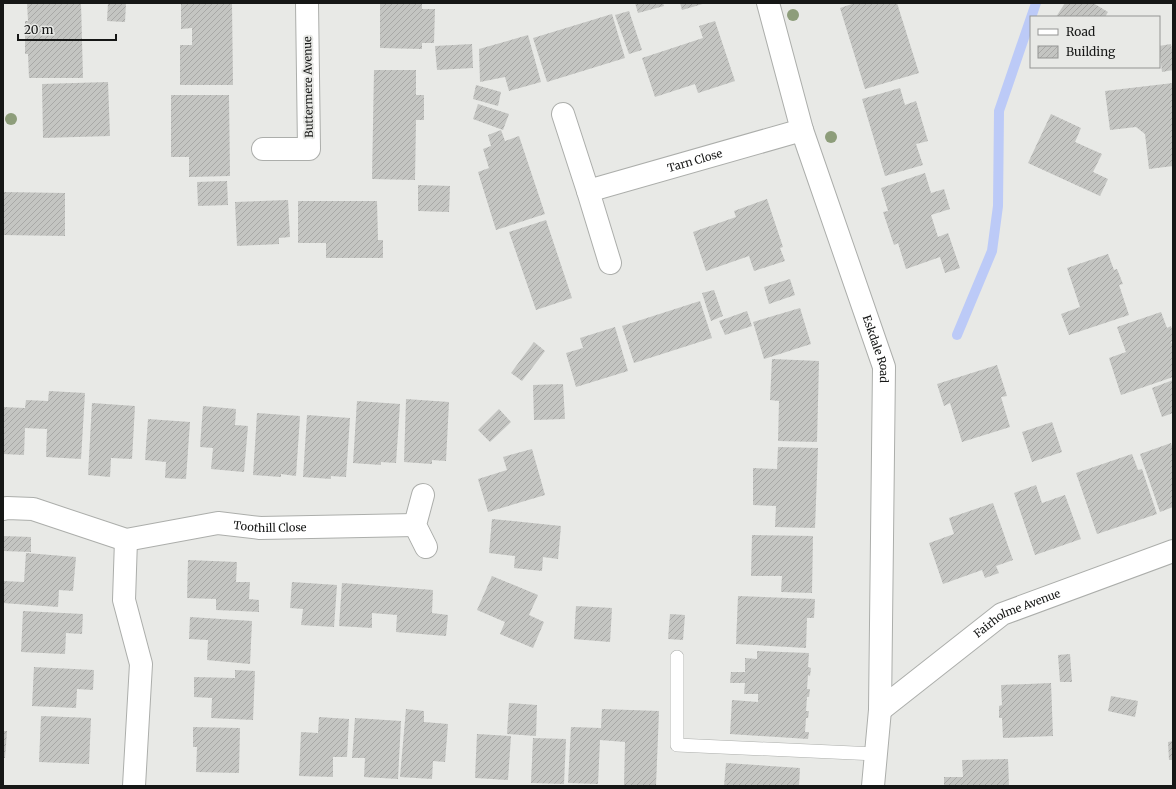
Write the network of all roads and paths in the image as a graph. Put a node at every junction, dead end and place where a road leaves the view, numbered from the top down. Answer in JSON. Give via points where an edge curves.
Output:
{"nodes":[{"id":1,"x":307,"y":3,"type":"edge"},
{"id":2,"x":768,"y":3,"type":"edge"},
{"id":3,"x":564,"y":114,"type":"dead end"},
{"id":4,"x":802,"y":130,"type":"junction"},
{"id":5,"x":263,"y":149,"type":"dead end"},
{"id":6,"x":588,"y":191,"type":"junction"},
{"id":7,"x":610,"y":263,"type":"dead end"},
{"id":8,"x":423,"y":495,"type":"dead end"},
{"id":9,"x":3,"y":509,"type":"edge"},
{"id":10,"x":415,"y":525,"type":"junction"},
{"id":11,"x":126,"y":540,"type":"junction"},
{"id":12,"x":426,"y":547,"type":"dead end"},
{"id":13,"x":1173,"y":551,"type":"edge"},
{"id":14,"x":677,"y":657,"type":"dead end"},
{"id":15,"x":880,"y":710,"type":"junction"},
{"id":16,"x":876,"y":754,"type":"junction"},
{"id":17,"x":134,"y":786,"type":"edge"},
{"id":18,"x":873,"y":786,"type":"edge"}],
"edges":[{"from":1,"to":5,"type":"street","name":"Buttermere Avenue","via":[[309,149]]},
{"from":2,"to":4,"type":"street","name":"Eskdale Road"},
{"from":3,"to":6,"type":"street"},
{"from":4,"to":6,"type":"street","name":"Tarn Close"},
{"from":4,"to":15,"type":"street","name":"Eskdale Road","via":[[884,367]]},
{"from":6,"to":7,"type":"street"},
{"from":8,"to":10,"type":"street"},
{"from":9,"to":11,"type":"street","name":"Toothill Close","via":[[33,509]]},
{"from":10,"to":11,"type":"street","name":"Toothill Close","via":[[260,528],[218,523]]},
{"from":10,"to":12,"type":"street"},
{"from":11,"to":17,"type":"street","via":[[124,600],[140,664]]},
{"from":13,"to":15,"type":"street","name":"Fairholme Avenue","via":[[1002,614]]},
{"from":14,"to":16,"type":"lane","via":[[677,745]]},
{"from":15,"to":16,"type":"street","name":"Eskdale Road"},
{"from":16,"to":18,"type":"street","name":"Eskdale Road"}]}
